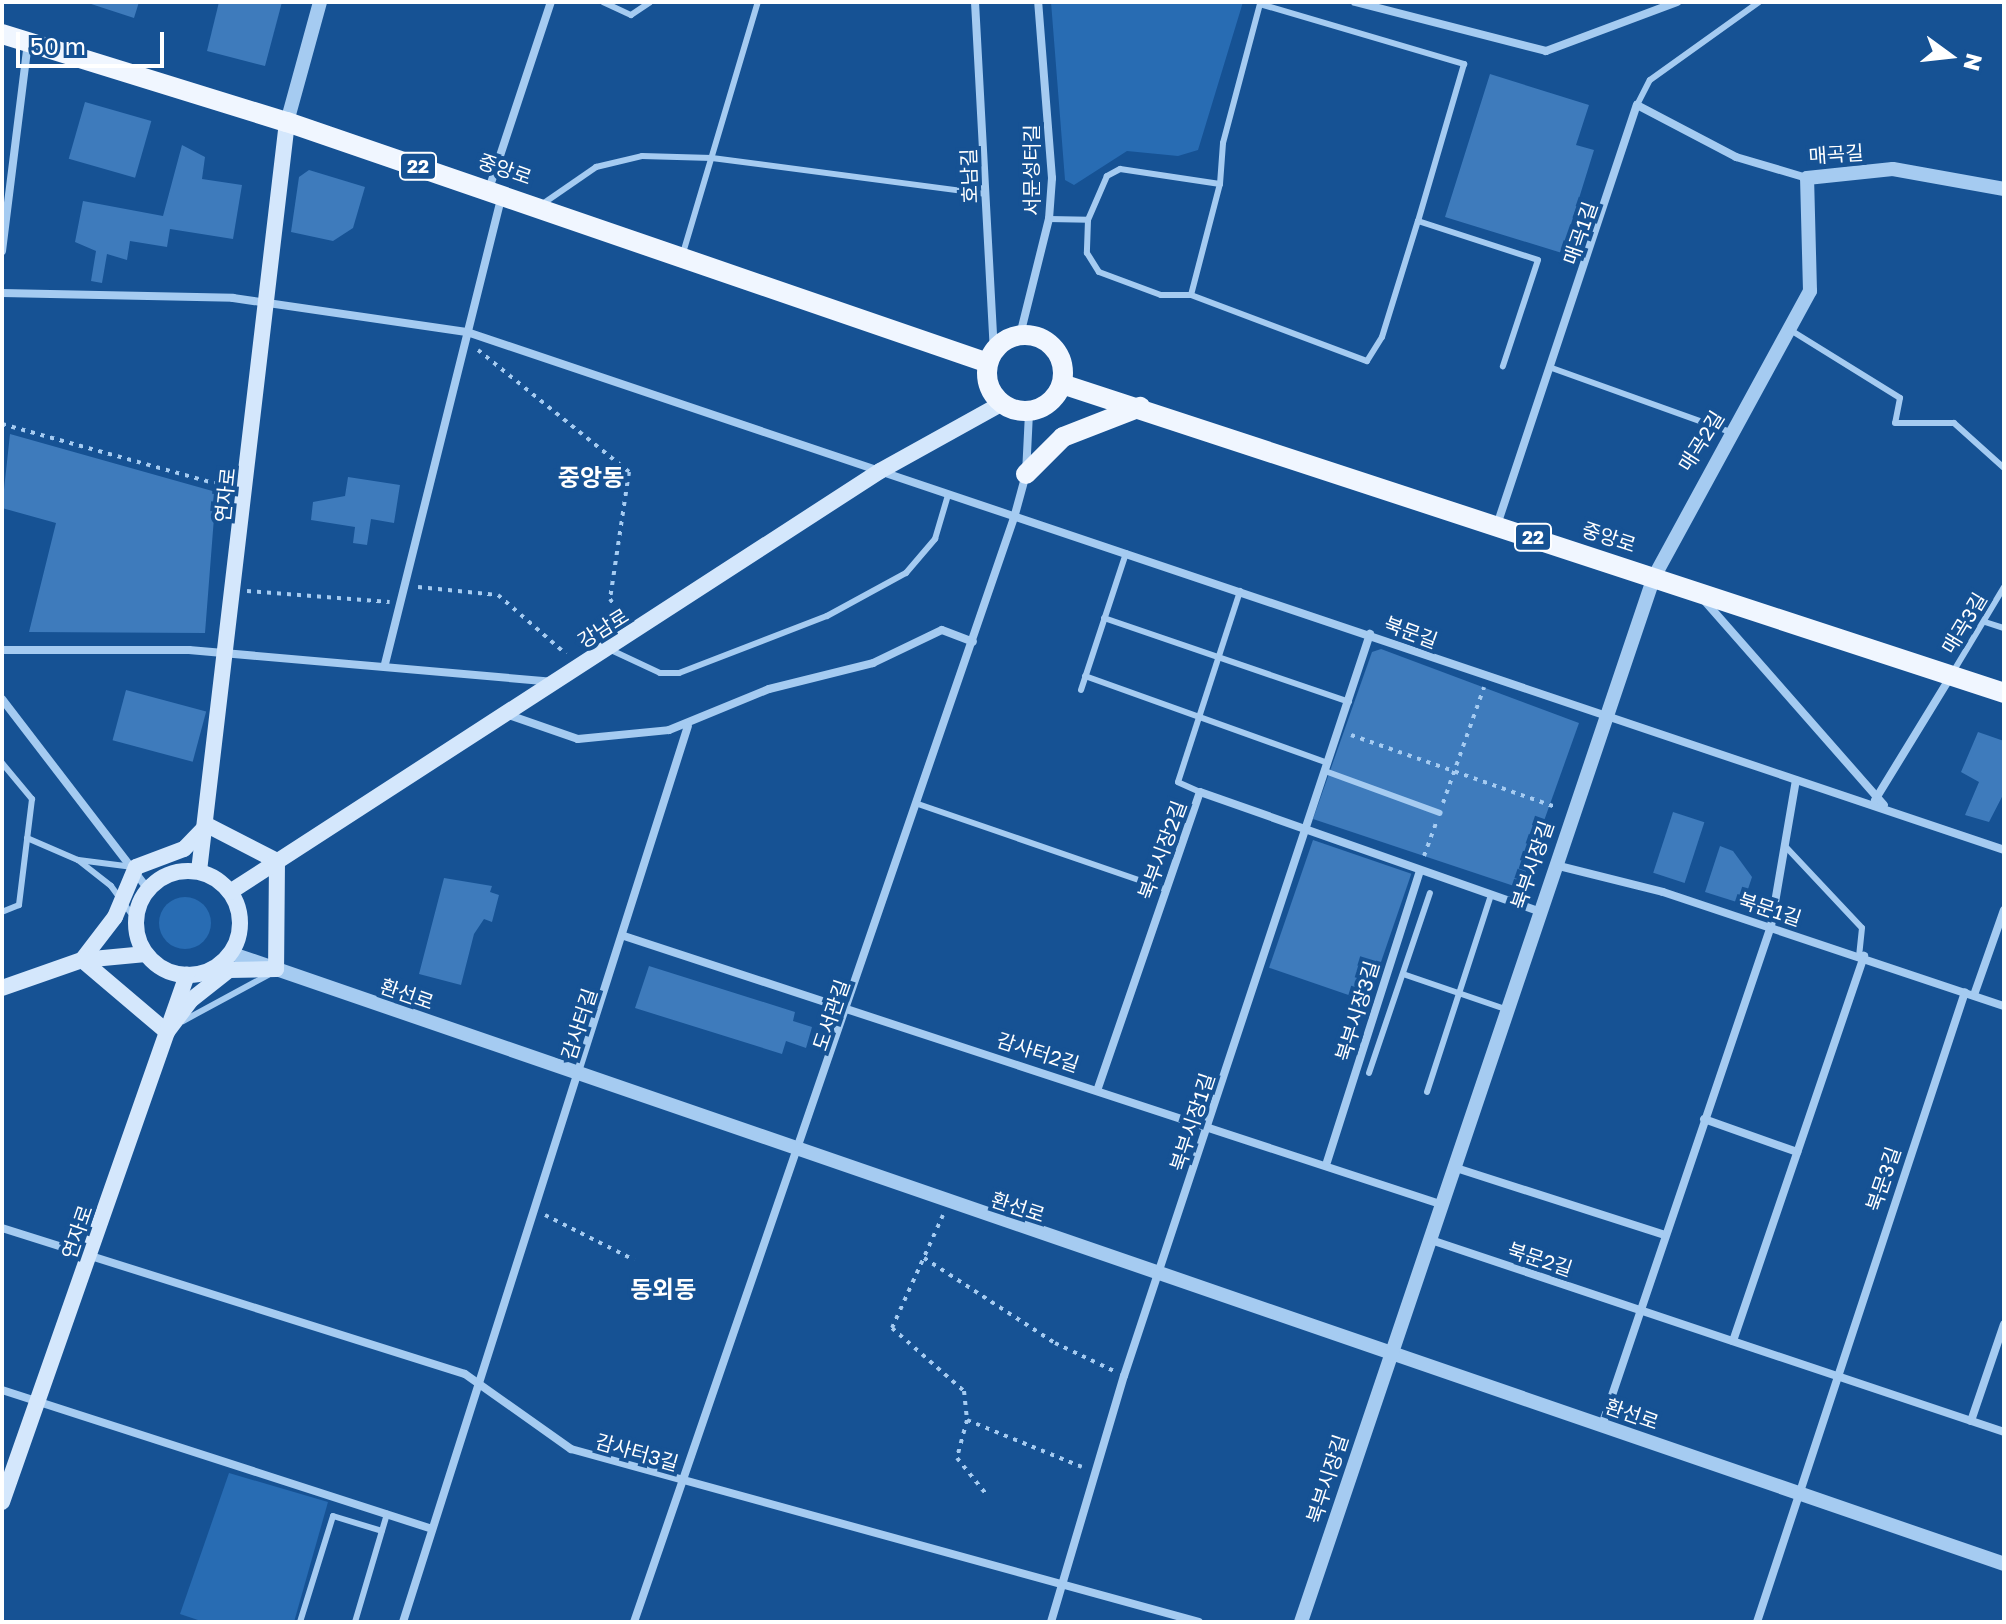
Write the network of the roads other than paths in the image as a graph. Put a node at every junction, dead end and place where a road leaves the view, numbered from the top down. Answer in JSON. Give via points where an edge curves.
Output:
{"nodes":[{"id":1,"x":320,"y":2,"type":"edge"},
{"id":2,"x":551,"y":2,"type":"edge"},
{"id":3,"x":603,"y":2,"type":"edge"},
{"id":4,"x":650,"y":2,"type":"edge"},
{"id":5,"x":758,"y":2,"type":"edge"},
{"id":6,"x":975,"y":2,"type":"edge"},
{"id":7,"x":1038,"y":2,"type":"edge"},
{"id":8,"x":1355,"y":2,"type":"edge"},
{"id":9,"x":1677,"y":2,"type":"edge"},
{"id":10,"x":1759,"y":2,"type":"edge"},
{"id":11,"x":2,"y":34,"type":"edge"},
{"id":12,"x":28,"y":42,"type":"junction"},
{"id":13,"x":1637,"y":105,"type":"junction"},
{"id":14,"x":287,"y":122,"type":"junction"},
{"id":15,"x":712,"y":158,"type":"junction"},
{"id":16,"x":1807,"y":178,"type":"junction"},
{"id":17,"x":1220,"y":184,"type":"junction"},
{"id":18,"x":2004,"y":189,"type":"edge"},
{"id":19,"x":496,"y":192,"type":"junction"},
{"id":20,"x":985,"y":194,"type":"junction"},
{"id":21,"x":539,"y":206,"type":"junction"},
{"id":22,"x":1049,"y":219,"type":"junction"},
{"id":23,"x":1088,"y":220,"type":"junction"},
{"id":24,"x":1418,"y":221,"type":"junction"},
{"id":25,"x":2,"y":251,"type":"edge"},
{"id":26,"x":682,"y":256,"type":"junction"},
{"id":27,"x":2,"y":293,"type":"edge"},
{"id":28,"x":1191,"y":295,"type":"junction"},
{"id":29,"x":265,"y":302,"type":"junction"},
{"id":30,"x":1792,"y":331,"type":"junction"},
{"id":31,"x":467,"y":332,"type":"junction"},
{"id":32,"x":1020,"y":335,"type":"junction"},
{"id":33,"x":991,"y":356,"type":"junction"},
{"id":34,"x":1503,"y":366,"type":"dead end"},
{"id":35,"x":1549,"y":367,"type":"junction"},
{"id":36,"x":1062,"y":384,"type":"junction"},
{"id":37,"x":1001,"y":404,"type":"junction"},
{"id":38,"x":1140,"y":407,"type":"junction"},
{"id":39,"x":1029,"y":412,"type":"junction"},
{"id":40,"x":1731,"y":432,"type":"junction"},
{"id":41,"x":2004,"y":468,"type":"edge"},
{"id":42,"x":880,"y":471,"type":"junction"},
{"id":43,"x":1026,"y":474,"type":"junction"},
{"id":44,"x":948,"y":495,"type":"junction"},
{"id":45,"x":1014,"y":518,"type":"junction"},
{"id":46,"x":1497,"y":525,"type":"junction"},
{"id":47,"x":1126,"y":553,"type":"junction"},
{"id":48,"x":1654,"y":577,"type":"junction"},
{"id":49,"x":2004,"y":587,"type":"edge"},
{"id":50,"x":1695,"y":589,"type":"junction"},
{"id":51,"x":1240,"y":591,"type":"junction"},
{"id":52,"x":1104,"y":618,"type":"junction"},
{"id":53,"x":1985,"y":622,"type":"junction"},
{"id":54,"x":2004,"y":628,"type":"edge"},
{"id":55,"x":1370,"y":634,"type":"junction"},
{"id":56,"x":973,"y":642,"type":"junction"},
{"id":57,"x":609,"y":649,"type":"junction"},
{"id":58,"x":2,"y":650,"type":"edge"},
{"id":59,"x":229,"y":652,"type":"junction"},
{"id":60,"x":1219,"y":657,"type":"junction"},
{"id":61,"x":385,"y":664,"type":"junction"},
{"id":62,"x":1951,"y":675,"type":"junction"},
{"id":63,"x":1085,"y":676,"type":"junction"},
{"id":64,"x":557,"y":682,"type":"junction"},
{"id":65,"x":1081,"y":690,"type":"dead end"},
{"id":66,"x":2004,"y":693,"type":"edge"},
{"id":67,"x":2,"y":699,"type":"edge"},
{"id":68,"x":1349,"y":702,"type":"junction"},
{"id":69,"x":509,"y":715,"type":"junction"},
{"id":70,"x":1196,"y":716,"type":"junction"},
{"id":71,"x":1605,"y":720,"type":"junction"},
{"id":72,"x":688,"y":726,"type":"junction"},
{"id":73,"x":2,"y":763,"type":"edge"},
{"id":74,"x":1327,"y":767,"type":"junction"},
{"id":75,"x":1796,"y":780,"type":"junction"},
{"id":76,"x":1200,"y":792,"type":"junction"},
{"id":77,"x":1875,"y":800,"type":"junction"},
{"id":78,"x":918,"y":804,"type":"junction"},
{"id":79,"x":1440,"y":813,"type":"road end"},
{"id":80,"x":1901,"y":814,"type":"junction"},
{"id":81,"x":207,"y":825,"type":"junction"},
{"id":82,"x":1306,"y":830,"type":"junction"},
{"id":83,"x":27,"y":838,"type":"junction"},
{"id":84,"x":1785,"y":846,"type":"junction"},
{"id":85,"x":2004,"y":850,"type":"edge"},
{"id":86,"x":78,"y":860,"type":"junction"},
{"id":87,"x":277,"y":861,"type":"junction"},
{"id":88,"x":1553,"y":864,"type":"junction"},
{"id":89,"x":136,"y":867,"type":"junction"},
{"id":90,"x":1420,"y":870,"type":"junction"},
{"id":91,"x":199,"y":871,"type":"junction"},
{"id":92,"x":148,"y":889,"type":"junction"},
{"id":93,"x":1165,"y":889,"type":"junction"},
{"id":94,"x":230,"y":892,"type":"junction"},
{"id":95,"x":1430,"y":893,"type":"dead end"},
{"id":96,"x":1491,"y":895,"type":"junction"},
{"id":97,"x":122,"y":901,"type":"junction"},
{"id":98,"x":2004,"y":910,"type":"edge"},
{"id":99,"x":1537,"y":911,"type":"junction"},
{"id":100,"x":2,"y":912,"type":"edge"},
{"id":101,"x":136,"y":920,"type":"junction"},
{"id":102,"x":1771,"y":926,"type":"junction"},
{"id":103,"x":624,"y":936,"type":"junction"},
{"id":104,"x":230,"y":953,"type":"junction"},
{"id":105,"x":146,"y":954,"type":"junction"},
{"id":106,"x":1861,"y":956,"type":"junction"},
{"id":107,"x":82,"y":960,"type":"junction"},
{"id":108,"x":276,"y":969,"type":"junction"},
{"id":109,"x":1403,"y":974,"type":"junction"},
{"id":110,"x":187,"y":975,"type":"junction"},
{"id":111,"x":2,"y":988,"type":"edge"},
{"id":112,"x":1460,"y":993,"type":"junction"},
{"id":113,"x":1969,"y":994,"type":"junction"},
{"id":114,"x":2004,"y":1006,"type":"edge"},
{"id":115,"x":850,"y":1008,"type":"junction"},
{"id":116,"x":1505,"y":1009,"type":"junction"},
{"id":117,"x":167,"y":1032,"type":"junction"},
{"id":118,"x":1369,"y":1073,"type":"dead end"},
{"id":119,"x":579,"y":1075,"type":"junction"},
{"id":120,"x":1098,"y":1088,"type":"junction"},
{"id":121,"x":1427,"y":1092,"type":"dead end"},
{"id":122,"x":1704,"y":1119,"type":"junction"},
{"id":123,"x":1208,"y":1125,"type":"junction"},
{"id":124,"x":1797,"y":1152,"type":"junction"},
{"id":125,"x":800,"y":1154,"type":"junction"},
{"id":126,"x":1327,"y":1162,"type":"junction"},
{"id":127,"x":1453,"y":1167,"type":"junction"},
{"id":128,"x":1440,"y":1204,"type":"junction"},
{"id":129,"x":2,"y":1228,"type":"edge"},
{"id":130,"x":1665,"y":1235,"type":"junction"},
{"id":131,"x":1428,"y":1239,"type":"junction"},
{"id":132,"x":91,"y":1255,"type":"junction"},
{"id":133,"x":1159,"y":1273,"type":"junction"},
{"id":134,"x":1641,"y":1310,"type":"junction"},
{"id":135,"x":2004,"y":1324,"type":"edge"},
{"id":136,"x":1733,"y":1341,"type":"junction"},
{"id":137,"x":1389,"y":1355,"type":"junction"},
{"id":138,"x":1832,"y":1376,"type":"junction"},
{"id":139,"x":475,"y":1381,"type":"junction"},
{"id":140,"x":2,"y":1390,"type":"edge"},
{"id":141,"x":39,"y":1402,"type":"junction"},
{"id":142,"x":1971,"y":1421,"type":"junction"},
{"id":143,"x":1602,"y":1425,"type":"junction"},
{"id":144,"x":2004,"y":1432,"type":"edge"},
{"id":145,"x":681,"y":1481,"type":"junction"},
{"id":146,"x":1796,"y":1492,"type":"junction"},
{"id":147,"x":2,"y":1502,"type":"edge"},
{"id":148,"x":387,"y":1514,"type":"junction"},
{"id":149,"x":429,"y":1528,"type":"junction"},
{"id":150,"x":382,"y":1531,"type":"junction"},
{"id":151,"x":2004,"y":1564,"type":"edge"},
{"id":152,"x":1062,"y":1585,"type":"junction"},
{"id":153,"x":300,"y":1622,"type":"edge"},
{"id":154,"x":355,"y":1622,"type":"edge"},
{"id":155,"x":403,"y":1622,"type":"edge"},
{"id":156,"x":634,"y":1622,"type":"edge"},
{"id":157,"x":1051,"y":1622,"type":"edge"},
{"id":158,"x":1199,"y":1622,"type":"edge"},
{"id":159,"x":1301,"y":1622,"type":"edge"},
{"id":160,"x":1757,"y":1622,"type":"edge"}],
"edges":[{"from":1,"to":14,"type":"street"},
{"from":2,"to":19,"type":"street"},
{"from":3,"to":4,"type":"lane","via":[[631,15]]},
{"from":5,"to":15,"type":"lane"},
{"from":6,"to":20,"type":"street","name":"호남길"},
{"from":7,"to":22,"type":"street","name":"서문성터길"},
{"from":8,"to":9,"type":"street","via":[[1546,51]]},
{"from":10,"to":13,"type":"lane","name":"매곡1길","via":[[1650,80]]},
{"from":11,"to":12,"type":"main road","name":"중앙로","number":"22"},
{"from":12,"to":14,"type":"main road","name":"중앙로","number":"22"},
{"from":12,"to":25,"type":"street"},
{"from":13,"to":16,"type":"street","name":"매곡길","via":[[1736,157]]},
{"from":13,"to":35,"type":"street","name":"매곡1길"},
{"from":14,"to":19,"type":"main road","name":"중앙로","number":"22"},
{"from":14,"to":29,"type":"main road","name":"연자로"},
{"from":15,"to":20,"type":"lane"},
{"from":15,"to":21,"type":"lane","via":[[642,156],[596,167]]},
{"from":15,"to":26,"type":"lane"},
{"from":16,"to":18,"type":"street","name":"매곡길","via":[[1893,169]]},
{"from":16,"to":30,"type":"street","name":"매곡2길","via":[[1812,275]]},
{"from":17,"to":23,"type":"lane","via":[[1120,169],[1107,176]]},
{"from":17,"to":24,"type":"lane","via":[[1223,143],[1260,4],[1464,64]]},
{"from":17,"to":28,"type":"lane"},
{"from":19,"to":21,"type":"main road","name":"중앙로","number":"22"},
{"from":19,"to":31,"type":"street"},
{"from":20,"to":33,"type":"street","name":"호남길"},
{"from":21,"to":26,"type":"main road","name":"중앙로","number":"22"},
{"from":22,"to":23,"type":"lane"},
{"from":22,"to":32,"type":"street","name":"서문성터길"},
{"from":23,"to":28,"type":"lane","via":[[1087,253],[1099,272],[1161,295]]},
{"from":24,"to":28,"type":"lane","via":[[1382,337],[1367,361]]},
{"from":24,"to":34,"type":"lane","via":[[1538,260]]},
{"from":26,"to":33,"type":"main road","name":"중앙로","number":"22"},
{"from":27,"to":29,"type":"street","name":"북문길"},
{"from":29,"to":31,"type":"street","name":"북문길"},
{"from":29,"to":59,"type":"main road","name":"연자로"},
{"from":30,"to":40,"type":"street","name":"매곡2길"},
{"from":30,"to":41,"type":"lane","via":[[1900,398],[1895,423],[1954,423]]},
{"from":31,"to":42,"type":"street","name":"북문길"},
{"from":31,"to":61,"type":"street"},
{"from":32,"to":33,"type":"main road"},
{"from":32,"to":36,"type":"main road","via":[[1035,336],[1059,355]]},
{"from":33,"to":37,"type":"main road","via":[[991,392]]},
{"from":35,"to":40,"type":"lane"},
{"from":35,"to":46,"type":"street","name":"매곡1길"},
{"from":36,"to":38,"type":"main road","name":"중앙로","number":"22"},
{"from":36,"to":39,"type":"main road","via":[[1044,407]]},
{"from":37,"to":39,"type":"main road"},
{"from":37,"to":42,"type":"main road","name":"강남로"},
{"from":38,"to":43,"type":"main road","via":[[1063,437]]},
{"from":38,"to":46,"type":"main road","name":"중앙로","number":"22"},
{"from":39,"to":43,"type":"street","name":"도서관길"},
{"from":40,"to":48,"type":"street","name":"매곡2길"},
{"from":42,"to":44,"type":"street","name":"북문길"},
{"from":42,"to":57,"type":"main road","name":"강남로"},
{"from":43,"to":45,"type":"street","name":"도서관길"},
{"from":44,"to":45,"type":"street","name":"북문길"},
{"from":44,"to":57,"type":"lane","via":[[935,539],[906,573],[827,616],[679,673],[660,673]]},
{"from":45,"to":47,"type":"street","name":"북문길"},
{"from":45,"to":56,"type":"street","name":"도서관길"},
{"from":46,"to":48,"type":"main road","name":"중앙로","number":"22"},
{"from":47,"to":51,"type":"street","name":"북문길"},
{"from":47,"to":52,"type":"lane"},
{"from":48,"to":50,"type":"main road","name":"중앙로","number":"22"},
{"from":48,"to":71,"type":"street","name":"북부시장길"},
{"from":49,"to":53,"type":"lane","name":"매곡3길"},
{"from":50,"to":62,"type":"main road","name":"중앙로","number":"22"},
{"from":50,"to":77,"type":"street","name":"북문길"},
{"from":51,"to":55,"type":"street","name":"북문길"},
{"from":51,"to":60,"type":"lane","name":"북부시장2길"},
{"from":52,"to":60,"type":"lane"},
{"from":52,"to":63,"type":"lane"},
{"from":53,"to":54,"type":"lane"},
{"from":53,"to":62,"type":"lane","name":"매곡3길"},
{"from":55,"to":68,"type":"street","name":"북부시장1길"},
{"from":55,"to":71,"type":"street","name":"북문길"},
{"from":56,"to":72,"type":"street","via":[[942,630],[873,663],[769,689]]},
{"from":56,"to":78,"type":"street","name":"도서관길"},
{"from":57,"to":64,"type":"main road","name":"강남로"},
{"from":58,"to":59,"type":"street"},
{"from":59,"to":61,"type":"street"},
{"from":59,"to":81,"type":"main road","name":"연자로"},
{"from":60,"to":68,"type":"lane"},
{"from":60,"to":70,"type":"lane","name":"북부시장2길"},
{"from":61,"to":64,"type":"street"},
{"from":62,"to":66,"type":"main road","name":"중앙로","number":"22"},
{"from":62,"to":77,"type":"street"},
{"from":63,"to":65,"type":"lane"},
{"from":63,"to":70,"type":"lane"},
{"from":64,"to":69,"type":"main road","name":"강남로"},
{"from":67,"to":89,"type":"street"},
{"from":68,"to":74,"type":"street","name":"북부시장1길"},
{"from":69,"to":72,"type":"street","via":[[589,740]]},
{"from":69,"to":87,"type":"main road","name":"강남로"},
{"from":70,"to":74,"type":"lane"},
{"from":70,"to":76,"type":"lane","name":"북부시장2길","via":[[1178,782]]},
{"from":71,"to":75,"type":"street","name":"북문길"},
{"from":71,"to":88,"type":"street","name":"북부시장길"},
{"from":72,"to":103,"type":"street","name":"감사터길"},
{"from":73,"to":83,"type":"lane","via":[[32,799]]},
{"from":74,"to":79,"type":"lane"},
{"from":74,"to":82,"type":"street","name":"북부시장1길"},
{"from":75,"to":80,"type":"street","name":"북문길"},
{"from":75,"to":84,"type":"street"},
{"from":76,"to":82,"type":"street"},
{"from":76,"to":93,"type":"street","name":"북부시장2길"},
{"from":77,"to":80,"type":"street","name":"북문길"},
{"from":78,"to":93,"type":"lane"},
{"from":78,"to":115,"type":"street","name":"도서관길"},
{"from":80,"to":85,"type":"street","name":"북문길"},
{"from":81,"to":87,"type":"main road"},
{"from":81,"to":89,"type":"main road","via":[[184,849]]},
{"from":81,"to":91,"type":"main road","name":"연자로"},
{"from":82,"to":90,"type":"street"},
{"from":82,"to":123,"type":"street","name":"북부시장1길"},
{"from":83,"to":86,"type":"lane"},
{"from":83,"to":100,"type":"lane","via":[[19,905]]},
{"from":84,"to":102,"type":"street"},
{"from":84,"to":106,"type":"lane","via":[[1862,928]]},
{"from":86,"to":89,"type":"lane"},
{"from":86,"to":97,"type":"lane"},
{"from":87,"to":94,"type":"main road","name":"강남로"},
{"from":87,"to":108,"type":"main road"},
{"from":88,"to":99,"type":"street","name":"북부시장길"},
{"from":88,"to":102,"type":"street","name":"북문1길"},
{"from":89,"to":92,"type":"street"},
{"from":89,"to":97,"type":"main road"},
{"from":90,"to":96,"type":"street"},
{"from":90,"to":126,"type":"street","name":"북부시장3길"},
{"from":91,"to":92,"type":"main road","via":[[171,873]]},
{"from":91,"to":94,"type":"main road"},
{"from":92,"to":101,"type":"main road"},
{"from":93,"to":120,"type":"street","name":"북부시장2길"},
{"from":94,"to":104,"type":"main road","via":[[240,923]]},
{"from":95,"to":109,"type":"lane"},
{"from":96,"to":99,"type":"street"},
{"from":96,"to":112,"type":"lane"},
{"from":97,"to":101,"type":"lane"},
{"from":97,"to":107,"type":"main road"},
{"from":98,"to":113,"type":"street"},
{"from":99,"to":116,"type":"street","name":"북부시장길"},
{"from":101,"to":105,"type":"main road"},
{"from":102,"to":106,"type":"street","name":"북문1길"},
{"from":102,"to":122,"type":"street"},
{"from":103,"to":115,"type":"street","name":"감사터2길"},
{"from":103,"to":119,"type":"street","name":"감사터길"},
{"from":104,"to":108,"type":"street","name":"환선로"},
{"from":104,"to":110,"type":"main road"},
{"from":105,"to":107,"type":"main road"},
{"from":105,"to":110,"type":"main road"},
{"from":106,"to":113,"type":"street","name":"북문1길"},
{"from":106,"to":124,"type":"street"},
{"from":107,"to":111,"type":"main road"},
{"from":107,"to":117,"type":"main road"},
{"from":108,"to":117,"type":"lane"},
{"from":108,"to":117,"type":"main road","via":[[229,970],[191,1000]]},
{"from":108,"to":119,"type":"street","name":"환선로"},
{"from":109,"to":112,"type":"lane"},
{"from":109,"to":118,"type":"lane"},
{"from":110,"to":117,"type":"main road","name":"연자로"},
{"from":112,"to":116,"type":"lane"},
{"from":112,"to":121,"type":"lane"},
{"from":113,"to":114,"type":"street","name":"북문1길"},
{"from":113,"to":138,"type":"street","name":"북문3길"},
{"from":115,"to":120,"type":"street","name":"감사터2길"},
{"from":115,"to":125,"type":"street","name":"도서관길"},
{"from":116,"to":127,"type":"street","name":"북부시장길"},
{"from":117,"to":132,"type":"main road","name":"연자로"},
{"from":119,"to":125,"type":"street","name":"환선로"},
{"from":119,"to":139,"type":"street","name":"감사터길"},
{"from":120,"to":123,"type":"street","name":"감사터2길"},
{"from":122,"to":124,"type":"street"},
{"from":122,"to":130,"type":"street"},
{"from":123,"to":126,"type":"street","name":"감사터2길"},
{"from":123,"to":133,"type":"street","name":"북부시장1길"},
{"from":124,"to":136,"type":"street"},
{"from":125,"to":133,"type":"street","name":"환선로"},
{"from":125,"to":145,"type":"street","name":"도서관길"},
{"from":126,"to":128,"type":"street","name":"감사터2길"},
{"from":127,"to":128,"type":"street","name":"북부시장길"},
{"from":127,"to":130,"type":"street"},
{"from":128,"to":131,"type":"street","name":"북부시장길"},
{"from":129,"to":132,"type":"street","name":"감사터3길"},
{"from":130,"to":134,"type":"street"},
{"from":131,"to":134,"type":"street","name":"북문2길"},
{"from":131,"to":137,"type":"street","name":"북부시장길"},
{"from":132,"to":139,"type":"street","name":"감사터3길"},
{"from":132,"to":141,"type":"main road","name":"연자로"},
{"from":133,"to":137,"type":"street","name":"환선로"},
{"from":133,"to":152,"type":"street","name":"북부시장1길"},
{"from":134,"to":136,"type":"street","name":"북문2길"},
{"from":134,"to":143,"type":"street"},
{"from":135,"to":142,"type":"street"},
{"from":136,"to":138,"type":"street","name":"북문2길"},
{"from":137,"to":143,"type":"street","name":"환선로"},
{"from":137,"to":159,"type":"street","name":"북부시장길"},
{"from":138,"to":142,"type":"street"},
{"from":138,"to":146,"type":"street","name":"북문3길"},
{"from":139,"to":145,"type":"street","name":"감사터3길","via":[[552,1441]]},
{"from":139,"to":149,"type":"street","name":"감사터길"},
{"from":140,"to":141,"type":"street"},
{"from":141,"to":147,"type":"main road","name":"연자로"},
{"from":141,"to":148,"type":"street"},
{"from":142,"to":144,"type":"street"},
{"from":143,"to":146,"type":"street","name":"환선로"},
{"from":145,"to":152,"type":"street","name":"감사터3길"},
{"from":145,"to":156,"type":"street","name":"도서관길"},
{"from":146,"to":151,"type":"street","name":"환선로"},
{"from":146,"to":160,"type":"street"},
{"from":148,"to":149,"type":"street"},
{"from":148,"to":150,"type":"lane"},
{"from":149,"to":155,"type":"street","name":"감사터길"},
{"from":150,"to":153,"type":"lane","via":[[333,1516]]},
{"from":150,"to":154,"type":"lane"},
{"from":152,"to":157,"type":"street","name":"북부시장1길"},
{"from":152,"to":158,"type":"street","name":"감사터3길"}]}
